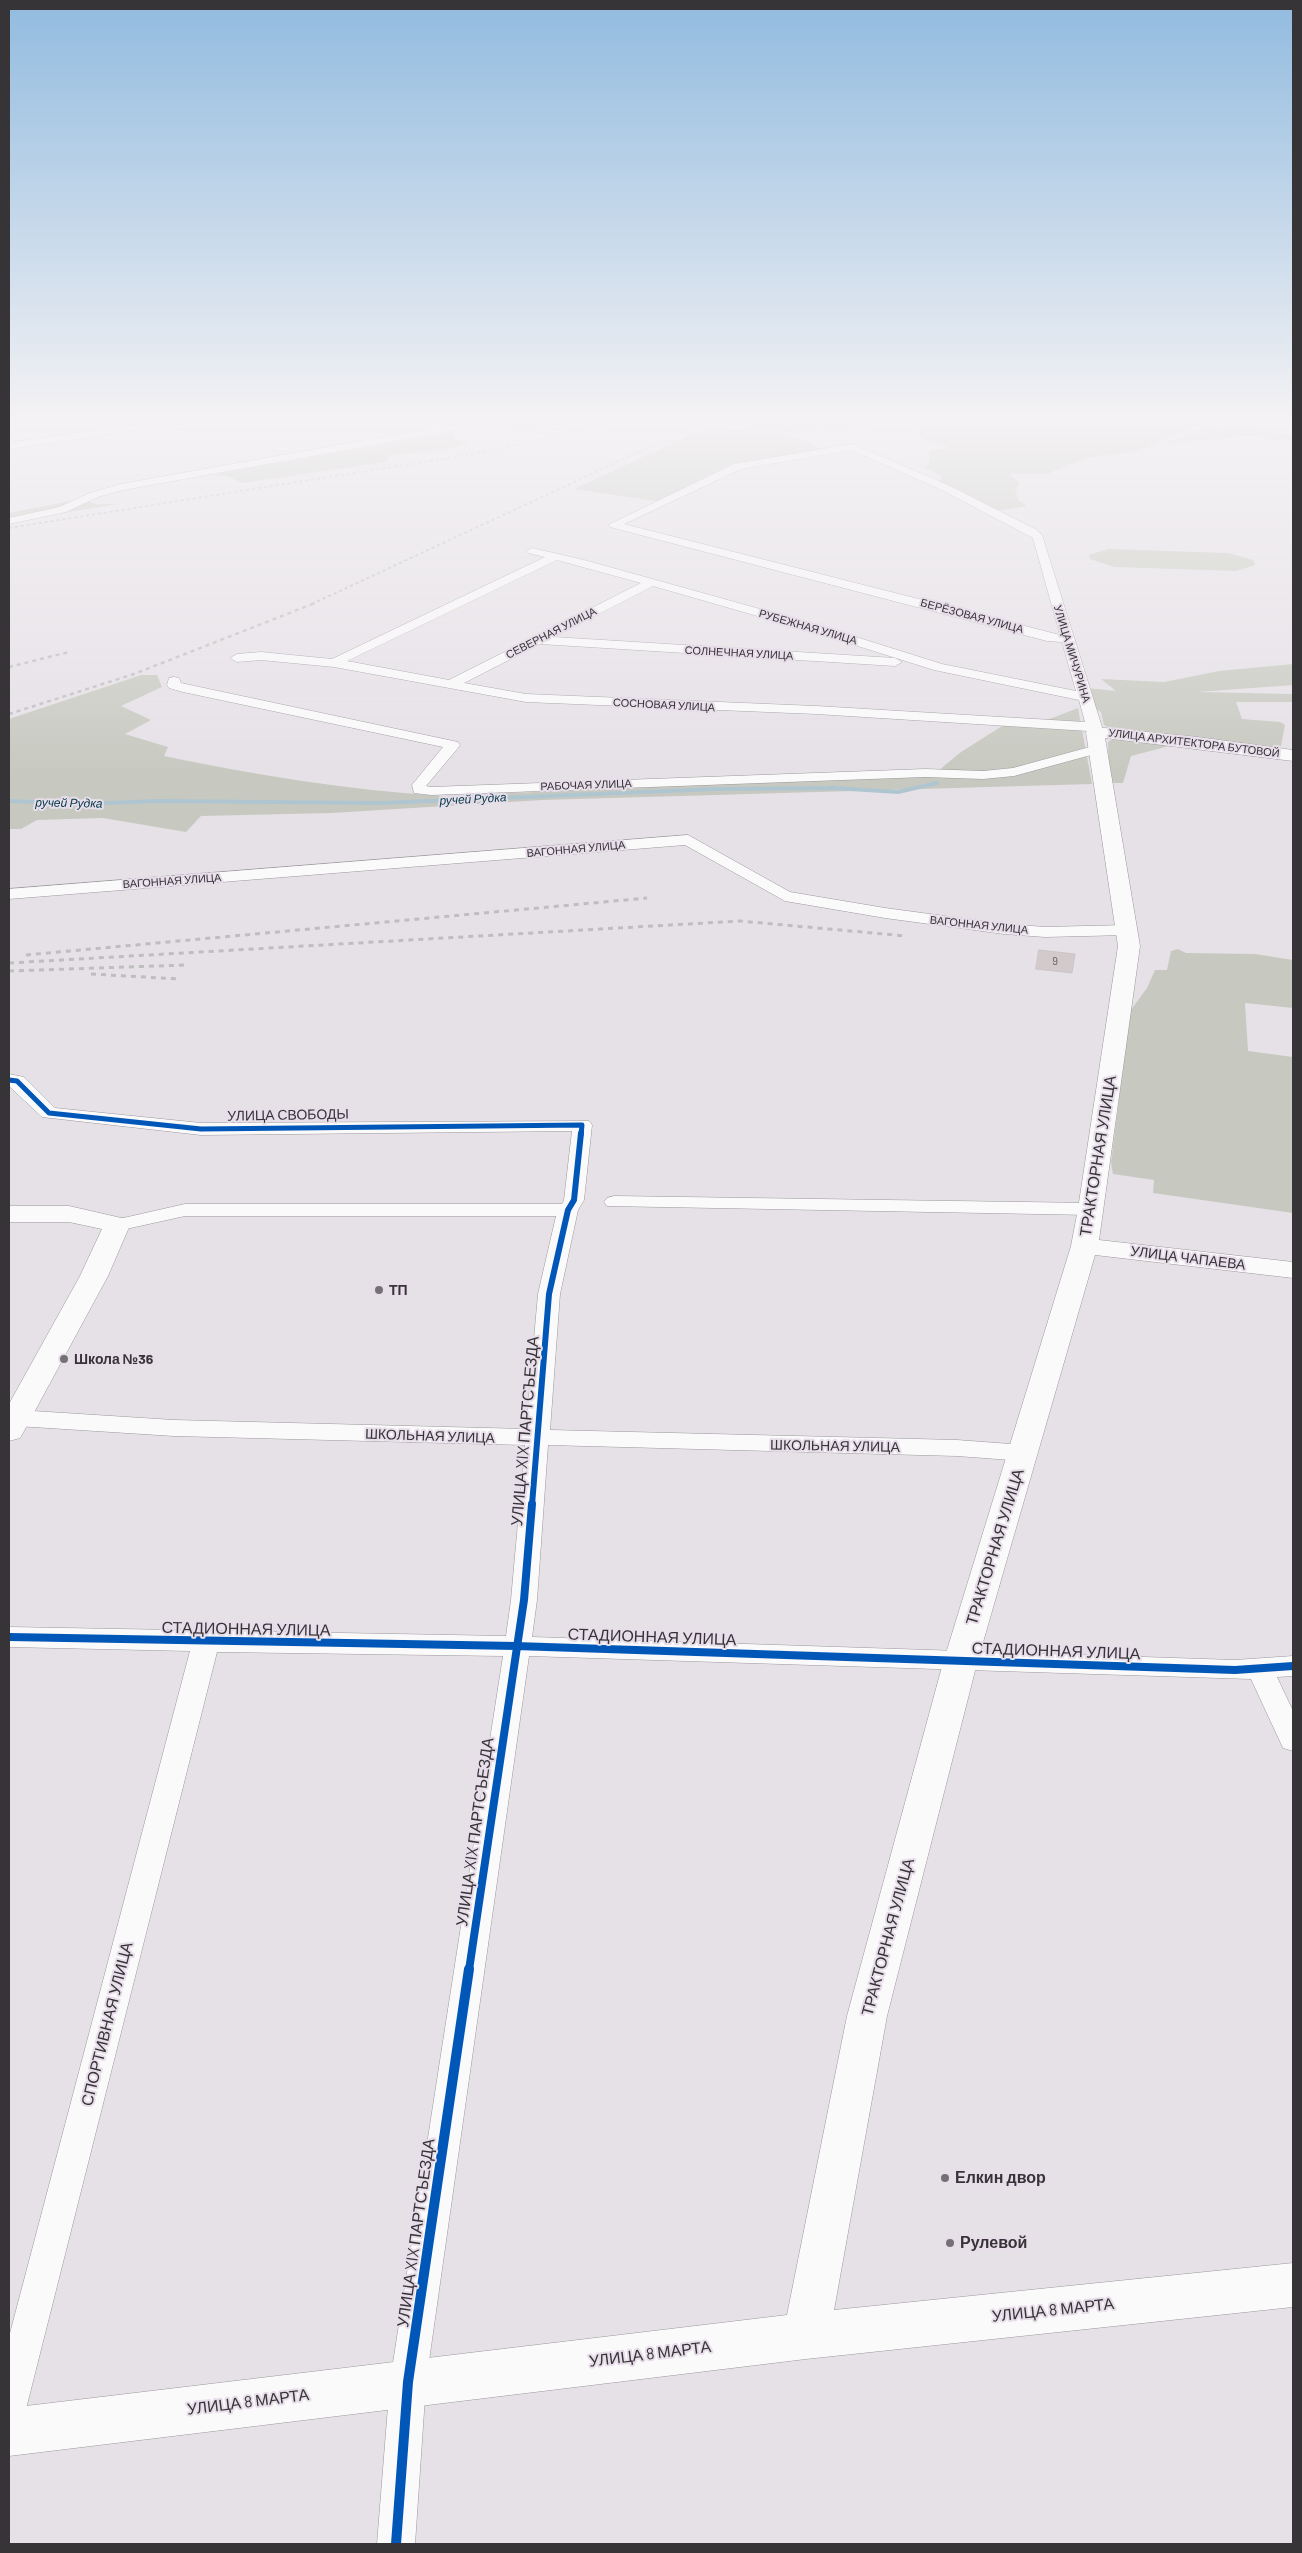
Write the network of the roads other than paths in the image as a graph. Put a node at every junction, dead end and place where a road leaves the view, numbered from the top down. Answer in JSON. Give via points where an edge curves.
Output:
{"nodes":[{"id":1,"x":653,"y":535,"type":"edge"},
{"id":2,"x":1036,"y":535,"type":"edge"},
{"id":3,"x":532,"y":551,"type":"dead end"},
{"id":4,"x":556,"y":557,"type":"junction"},
{"id":5,"x":651,"y":583,"type":"junction"},
{"id":6,"x":539,"y":640,"type":"junction"},
{"id":7,"x":1068,"y":640,"type":"junction"},
{"id":8,"x":237,"y":658,"type":"dead end"},
{"id":9,"x":334,"y":663,"type":"junction"},
{"id":10,"x":938,"y":667,"type":"junction"},
{"id":11,"x":174,"y":681,"type":"dead end"},
{"id":12,"x":451,"y":684,"type":"junction"},
{"id":13,"x":1085,"y":697,"type":"junction"},
{"id":14,"x":1096,"y":736,"type":"junction"},
{"id":15,"x":1293,"y":755,"type":"edge"},
{"id":16,"x":9,"y":894,"type":"edge"},
{"id":17,"x":1127,"y":930,"type":"junction"},
{"id":18,"x":9,"y":1080,"type":"edge"},
{"id":19,"x":582,"y":1125,"type":"joint"},
{"id":20,"x":614,"y":1202,"type":"dead end"},
{"id":21,"x":1091,"y":1209,"type":"junction"},
{"id":22,"x":568,"y":1210,"type":"junction"},
{"id":23,"x":9,"y":1214,"type":"edge"},
{"id":24,"x":117,"y":1225,"type":"junction"},
{"id":25,"x":1084,"y":1246,"type":"junction"},
{"id":26,"x":1293,"y":1270,"type":"edge"},
{"id":27,"x":13,"y":1424,"type":"edge"},
{"id":28,"x":538,"y":1439,"type":"junction"},
{"id":29,"x":1024,"y":1453,"type":"junction"},
{"id":30,"x":9,"y":1637,"type":"edge"},
{"id":31,"x":206,"y":1642,"type":"junction"},
{"id":32,"x":516,"y":1646,"type":"junction"},
{"id":33,"x":960,"y":1663,"type":"junction"},
{"id":34,"x":1293,"y":1666,"type":"edge"},
{"id":35,"x":1260,"y":1669,"type":"junction"},
{"id":36,"x":1293,"y":1740,"type":"edge"},
{"id":37,"x":1293,"y":2285,"type":"edge"},
{"id":38,"x":806,"y":2336,"type":"junction"},
{"id":39,"x":408,"y":2382,"type":"junction"},
{"id":40,"x":9,"y":2404,"type":"edge"},
{"id":41,"x":9,"y":2432,"type":"edge"},
{"id":42,"x":396,"y":2544,"type":"edge"}],
"edges":[{"from":1,"to":7,"type":"street","name":"БЕРЁЗОВАЯ УЛИЦА"},
{"from":2,"to":7,"type":"street","name":"УЛИЦА МИЧУРИНА"},
{"from":3,"to":4,"type":"street","name":"РУБЕЖНАЯ УЛИЦА"},
{"from":4,"to":5,"type":"street","name":"РУБЕЖНАЯ УЛИЦА"},
{"from":4,"to":9,"type":"street"},
{"from":5,"to":6,"type":"street","name":"СЕВЕРНАЯ УЛИЦА"},
{"from":5,"to":10,"type":"street","name":"РУБЕЖНАЯ УЛИЦА","via":[[816,628]]},
{"from":6,"to":10,"type":"street","name":"СОЛНЕЧНАЯ УЛИЦА","via":[[874,660]]},
{"from":6,"to":12,"type":"street","name":"СЕВЕРНАЯ УЛИЦА"},
{"from":7,"to":13,"type":"street","name":"УЛИЦА МИЧУРИНА"},
{"from":8,"to":9,"type":"street","name":"СОСНОВАЯ УЛИЦА","via":[[261,656]]},
{"from":9,"to":12,"type":"street","name":"СОСНОВАЯ УЛИЦА"},
{"from":10,"to":13,"type":"street","name":"РУБЕЖНАЯ УЛИЦА"},
{"from":11,"to":14,"type":"street","name":"РАБОЧАЯ УЛИЦА","via":[[174,684],[188,689],[453,745],[419,785],[419,790],[431,791],[925,773],[983,775],[1014,772]]},
{"from":12,"to":14,"type":"street","name":"СОСНОВАЯ УЛИЦА","via":[[526,698],[816,710]]},
{"from":13,"to":14,"type":"street","name":"УЛИЦА МИЧУРИНА"},
{"from":14,"to":15,"type":"main road","name":"УЛИЦА АРХИТЕКТОРА БУТОВОЙ","via":[[1197,742]]},
{"from":14,"to":17,"type":"main road","name":"УЛИЦА МИЧУРИНА"},
{"from":16,"to":17,"type":"street","name":"ВАГОННАЯ УЛИЦА","via":[[688,840],[785,896],[884,914],[1004,929],[1045,932]]},
{"from":17,"to":21,"type":"main road","name":"ТРАКТОРНАЯ УЛИЦА","via":[[1129,946]]},
{"from":18,"to":19,"type":"street","name":"УЛИЦА СВОБОДЫ","via":[[18,1081],[49,1113],[201,1129]]},
{"from":19,"to":22,"type":"street","name":"УЛИЦА XIX ПАРТСЪЕЗДА","via":[[574,1200]]},
{"from":20,"to":21,"type":"street"},
{"from":21,"to":25,"type":"main road","name":"ТРАКТОРНАЯ УЛИЦА"},
{"from":22,"to":24,"type":"street","via":[[185,1210]]},
{"from":22,"to":28,"type":"street","name":"УЛИЦА XIX ПАРТСЪЕЗДА","via":[[550,1294]]},
{"from":23,"to":24,"type":"main road","via":[[70,1214]]},
{"from":24,"to":27,"type":"main road","via":[[94,1276]]},
{"from":25,"to":26,"type":"main road","name":"УЛИЦА ЧАПАЕВА"},
{"from":25,"to":29,"type":"main road","name":"ТРАКТОРНАЯ УЛИЦА"},
{"from":27,"to":28,"type":"street","name":"ШКОЛЬНАЯ УЛИЦА"},
{"from":28,"to":29,"type":"street","name":"ШКОЛЬНАЯ УЛИЦА","via":[[957,1448]]},
{"from":28,"to":32,"type":"street","name":"УЛИЦА XIX ПАРТСЪЕЗДА","via":[[524,1600]]},
{"from":29,"to":33,"type":"main road","name":"ТРАКТОРНАЯ УЛИЦА"},
{"from":30,"to":31,"type":"street","name":"СТАДИОННАЯ УЛИЦА"},
{"from":31,"to":32,"type":"street","name":"СТАДИОННАЯ УЛИЦА"},
{"from":31,"to":40,"type":"street","name":"СПОРТИВНАЯ УЛИЦА"},
{"from":32,"to":33,"type":"street","name":"СТАДИОННАЯ УЛИЦА"},
{"from":32,"to":39,"type":"street","name":"УЛИЦА XIX ПАРТСЪЕЗДА"},
{"from":33,"to":35,"type":"street","name":"СТАДИОННАЯ УЛИЦА"},
{"from":33,"to":38,"type":"main road","name":"ТРАКТОРНАЯ УЛИЦА","via":[[867,2016]]},
{"from":34,"to":35,"type":"street","name":"СТАДИОННАЯ УЛИЦА"},
{"from":35,"to":36,"type":"street"},
{"from":37,"to":38,"type":"main road","name":"УЛИЦА 8 МАРТА"},
{"from":38,"to":39,"type":"main road","name":"УЛИЦА 8 МАРТА"},
{"from":39,"to":41,"type":"main road","name":"УЛИЦА 8 МАРТА"},
{"from":39,"to":42,"type":"street","name":"УЛИЦА XIX ПАРТСЪЕЗДА"}]}
